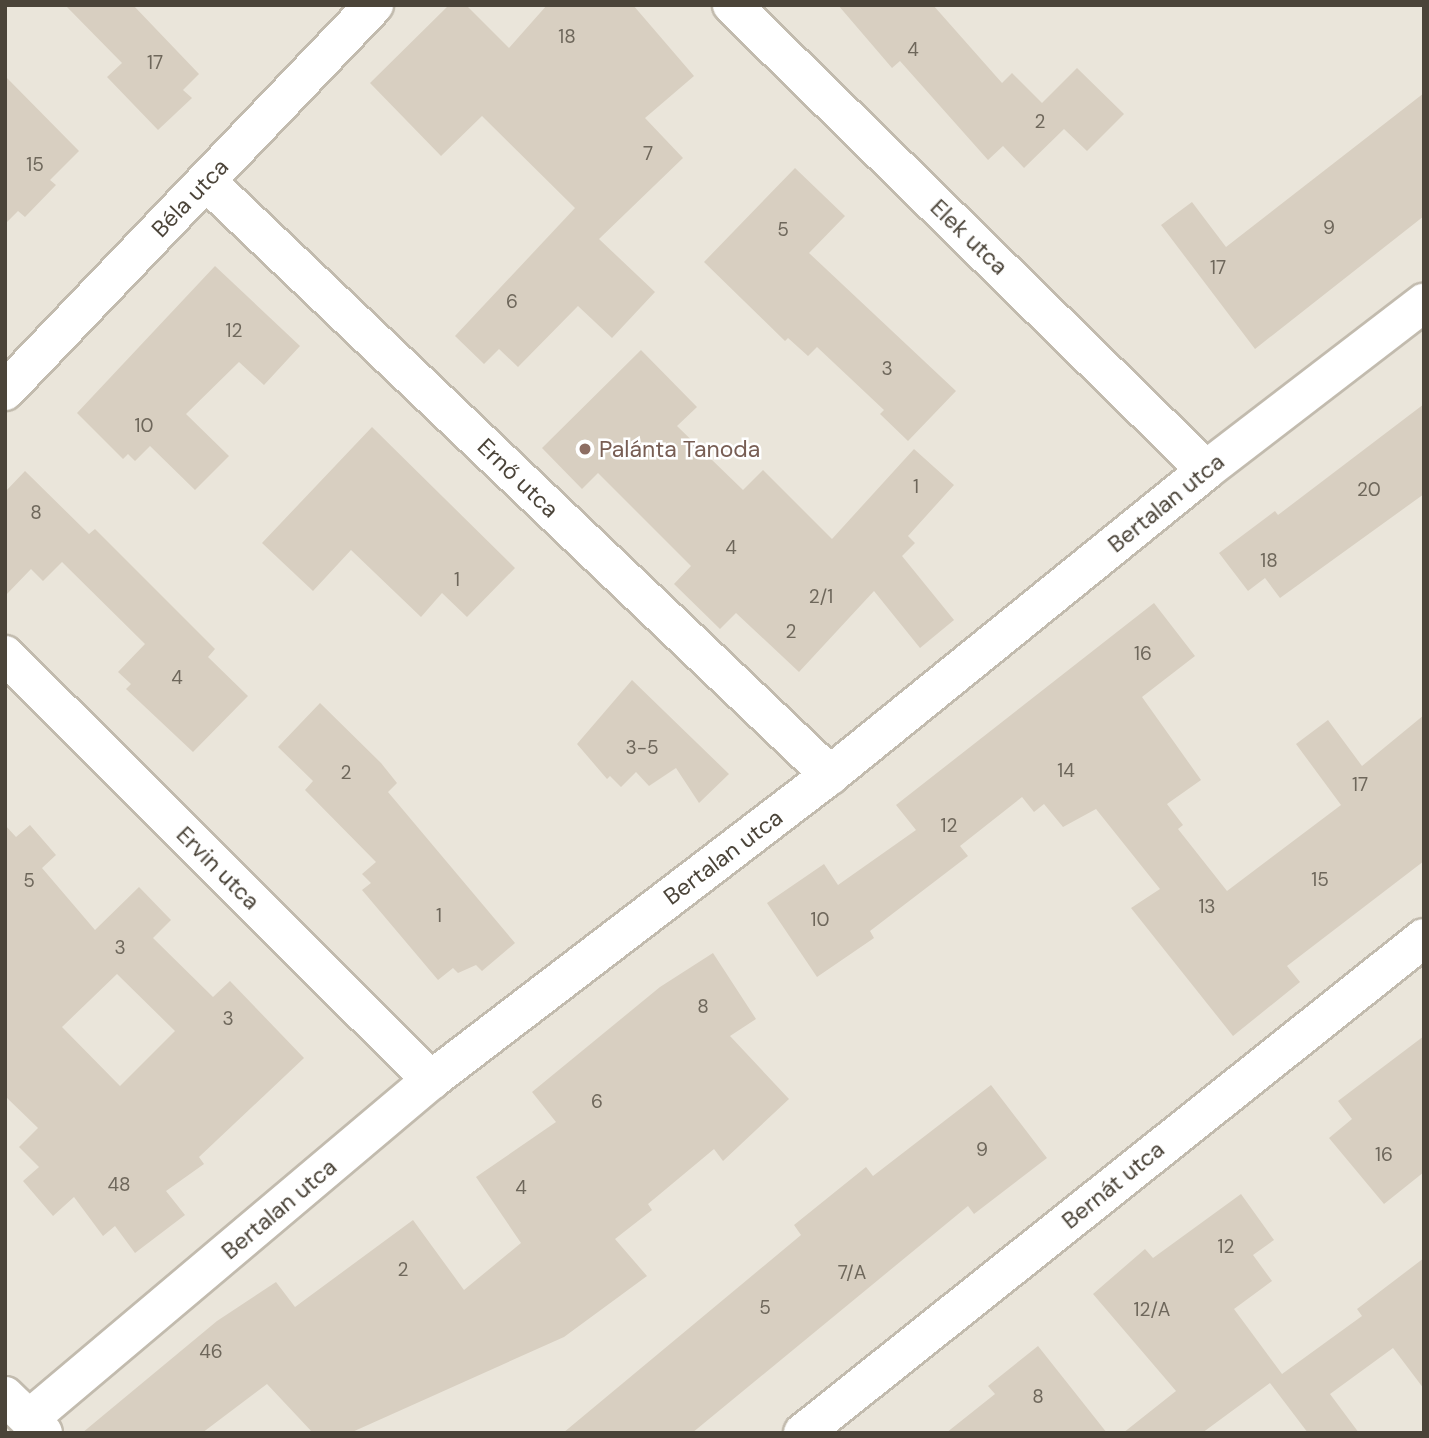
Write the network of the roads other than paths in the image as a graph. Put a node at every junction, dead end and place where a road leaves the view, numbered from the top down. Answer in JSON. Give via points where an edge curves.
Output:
{"nodes":[{"id":1,"x":374,"y":5,"type":"edge"},
{"id":2,"x":732,"y":5,"type":"edge"},
{"id":3,"x":206,"y":181,"type":"junction"},
{"id":4,"x":1424,"y":303,"type":"edge"},
{"id":5,"x":5,"y":391,"type":"edge"},
{"id":6,"x":1206,"y":470,"type":"junction"},
{"id":7,"x":5,"y":655,"type":"edge"},
{"id":8,"x":830,"y":775,"type":"junction"},
{"id":9,"x":1424,"y":938,"type":"edge"},
{"id":10,"x":431,"y":1080,"type":"junction"},
{"id":11,"x":26,"y":1416,"type":"edge"},
{"id":12,"x":803,"y":1433,"type":"edge"}],
"edges":[{"from":1,"to":3,"type":"street","name":"Béla utca"},
{"from":2,"to":6,"type":"street","name":"Elek utca"},
{"from":3,"to":5,"type":"street","name":"Béla utca"},
{"from":3,"to":8,"type":"street","name":"Ernő utca"},
{"from":4,"to":6,"type":"street","name":"Bertalan utca"},
{"from":6,"to":8,"type":"street","name":"Bertalan utca"},
{"from":7,"to":10,"type":"street","name":"Ervin utca"},
{"from":8,"to":10,"type":"street","name":"Bertalan utca"},
{"from":9,"to":12,"type":"street","name":"Bernát utca"},
{"from":10,"to":11,"type":"street","name":"Bertalan utca"}]}
